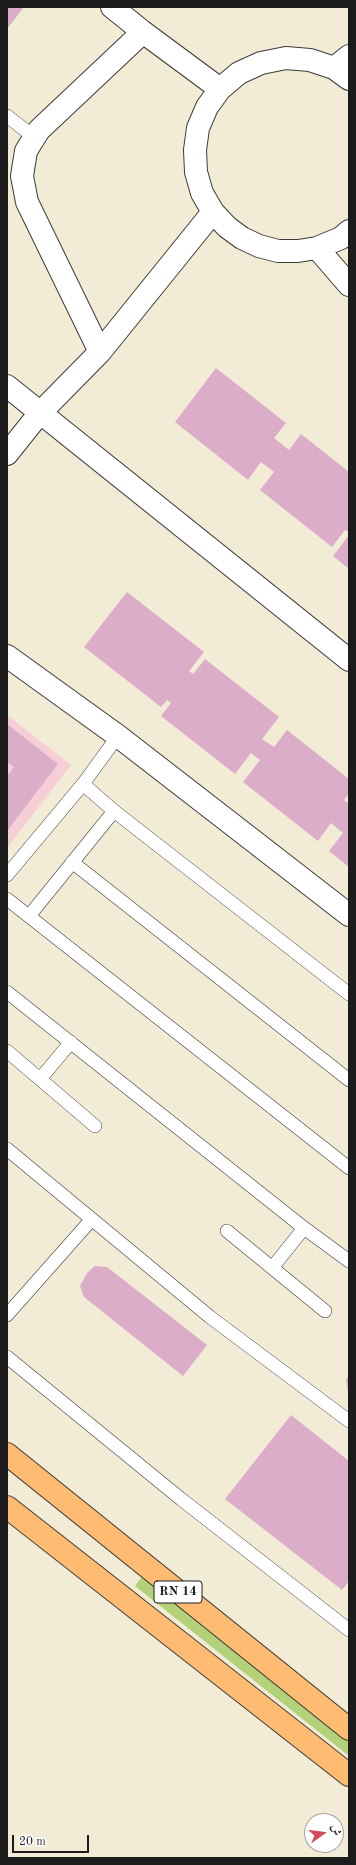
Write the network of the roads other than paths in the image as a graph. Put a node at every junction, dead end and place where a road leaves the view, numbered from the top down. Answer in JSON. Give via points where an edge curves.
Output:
{"nodes":[{"id":1,"x":112,"y":7,"type":"edge"},
{"id":2,"x":143,"y":32,"type":"junction"},
{"id":3,"x":344,"y":68,"type":"edge"},
{"id":4,"x":220,"y":89,"type":"junction"},
{"id":5,"x":7,"y":116,"type":"edge"},
{"id":6,"x":34,"y":137,"type":"junction"},
{"id":7,"x":213,"y":212,"type":"junction"},
{"id":8,"x":349,"y":231,"type":"edge"},
{"id":9,"x":317,"y":248,"type":"junction"},
{"id":10,"x":349,"y":285,"type":"edge"},
{"id":11,"x":100,"y":352,"type":"junction"},
{"id":12,"x":7,"y":386,"type":"edge"},
{"id":13,"x":39,"y":414,"type":"junction"},
{"id":14,"x":7,"y":454,"type":"edge"},
{"id":15,"x":7,"y":656,"type":"edge"},
{"id":16,"x":349,"y":660,"type":"edge"},
{"id":17,"x":118,"y":736,"type":"junction"},
{"id":18,"x":83,"y":784,"type":"junction"},
{"id":19,"x":114,"y":811,"type":"junction"},
{"id":20,"x":72,"y":862,"type":"junction"},
{"id":21,"x":7,"y":875,"type":"edge"},
{"id":22,"x":7,"y":900,"type":"edge"},
{"id":23,"x":349,"y":915,"type":"edge"},
{"id":24,"x":29,"y":916,"type":"junction"},
{"id":25,"x":7,"y":992,"type":"edge"},
{"id":26,"x":349,"y":994,"type":"edge"},
{"id":27,"x":71,"y":1042,"type":"junction"},
{"id":28,"x":7,"y":1051,"type":"edge"},
{"id":29,"x":40,"y":1079,"type":"junction"},
{"id":30,"x":349,"y":1080,"type":"edge"},
{"id":31,"x":95,"y":1126,"type":"dead end"},
{"id":32,"x":7,"y":1149,"type":"edge"},
{"id":33,"x":349,"y":1168,"type":"edge"},
{"id":34,"x":92,"y":1219,"type":"junction"},
{"id":35,"x":304,"y":1228,"type":"junction"},
{"id":36,"x":227,"y":1231,"type":"dead end"},
{"id":37,"x":349,"y":1261,"type":"edge"},
{"id":38,"x":272,"y":1268,"type":"junction"},
{"id":39,"x":325,"y":1311,"type":"dead end"},
{"id":40,"x":7,"y":1315,"type":"edge"},
{"id":41,"x":7,"y":1357,"type":"edge"},
{"id":42,"x":349,"y":1421,"type":"edge"},
{"id":43,"x":7,"y":1454,"type":"edge"},
{"id":44,"x":7,"y":1507,"type":"edge"},
{"id":45,"x":349,"y":1630,"type":"edge"},
{"id":46,"x":349,"y":1729,"type":"edge"},
{"id":47,"x":349,"y":1775,"type":"edge"}],
"edges":[{"from":1,"to":2,"type":"street"},
{"from":2,"to":4,"type":"street"},
{"from":2,"to":6,"type":"street"},
{"from":3,"to":4,"type":"street","via":[[310,60],[286,58],[256,65],[239,73]]},
{"from":4,"to":7,"type":"street","via":[[207,107],[198,128],[195,150],[196,172],[200,186]]},
{"from":5,"to":6,"type":"lane"},
{"from":6,"to":11,"type":"street","via":[[26,151],[22,176],[27,202]]},
{"from":7,"to":9,"type":"street","via":[[242,238],[260,246],[285,251]]},
{"from":7,"to":11,"type":"street"},
{"from":8,"to":9,"type":"street","via":[[341,238]]},
{"from":9,"to":10,"type":"street"},
{"from":11,"to":13,"type":"street"},
{"from":12,"to":13,"type":"street"},
{"from":13,"to":14,"type":"street"},
{"from":13,"to":16,"type":"street"},
{"from":15,"to":17,"type":"street"},
{"from":17,"to":18,"type":"lane"},
{"from":17,"to":23,"type":"street"},
{"from":18,"to":19,"type":"lane"},
{"from":18,"to":21,"type":"lane"},
{"from":19,"to":20,"type":"lane"},
{"from":19,"to":26,"type":"lane"},
{"from":20,"to":24,"type":"lane"},
{"from":20,"to":30,"type":"lane"},
{"from":22,"to":24,"type":"lane"},
{"from":24,"to":33,"type":"lane"},
{"from":25,"to":27,"type":"lane"},
{"from":27,"to":29,"type":"lane"},
{"from":27,"to":35,"type":"lane"},
{"from":28,"to":29,"type":"lane"},
{"from":29,"to":31,"type":"lane"},
{"from":32,"to":34,"type":"lane"},
{"from":34,"to":40,"type":"lane"},
{"from":34,"to":42,"type":"lane","via":[[210,1317]]},
{"from":35,"to":37,"type":"lane"},
{"from":35,"to":38,"type":"lane"},
{"from":36,"to":38,"type":"lane"},
{"from":38,"to":39,"type":"lane"},
{"from":41,"to":45,"type":"lane","via":[[181,1499]]},
{"from":43,"to":46,"type":"highway","number":"RN 14"},
{"from":44,"to":47,"type":"highway","number":"RN 14"}]}
